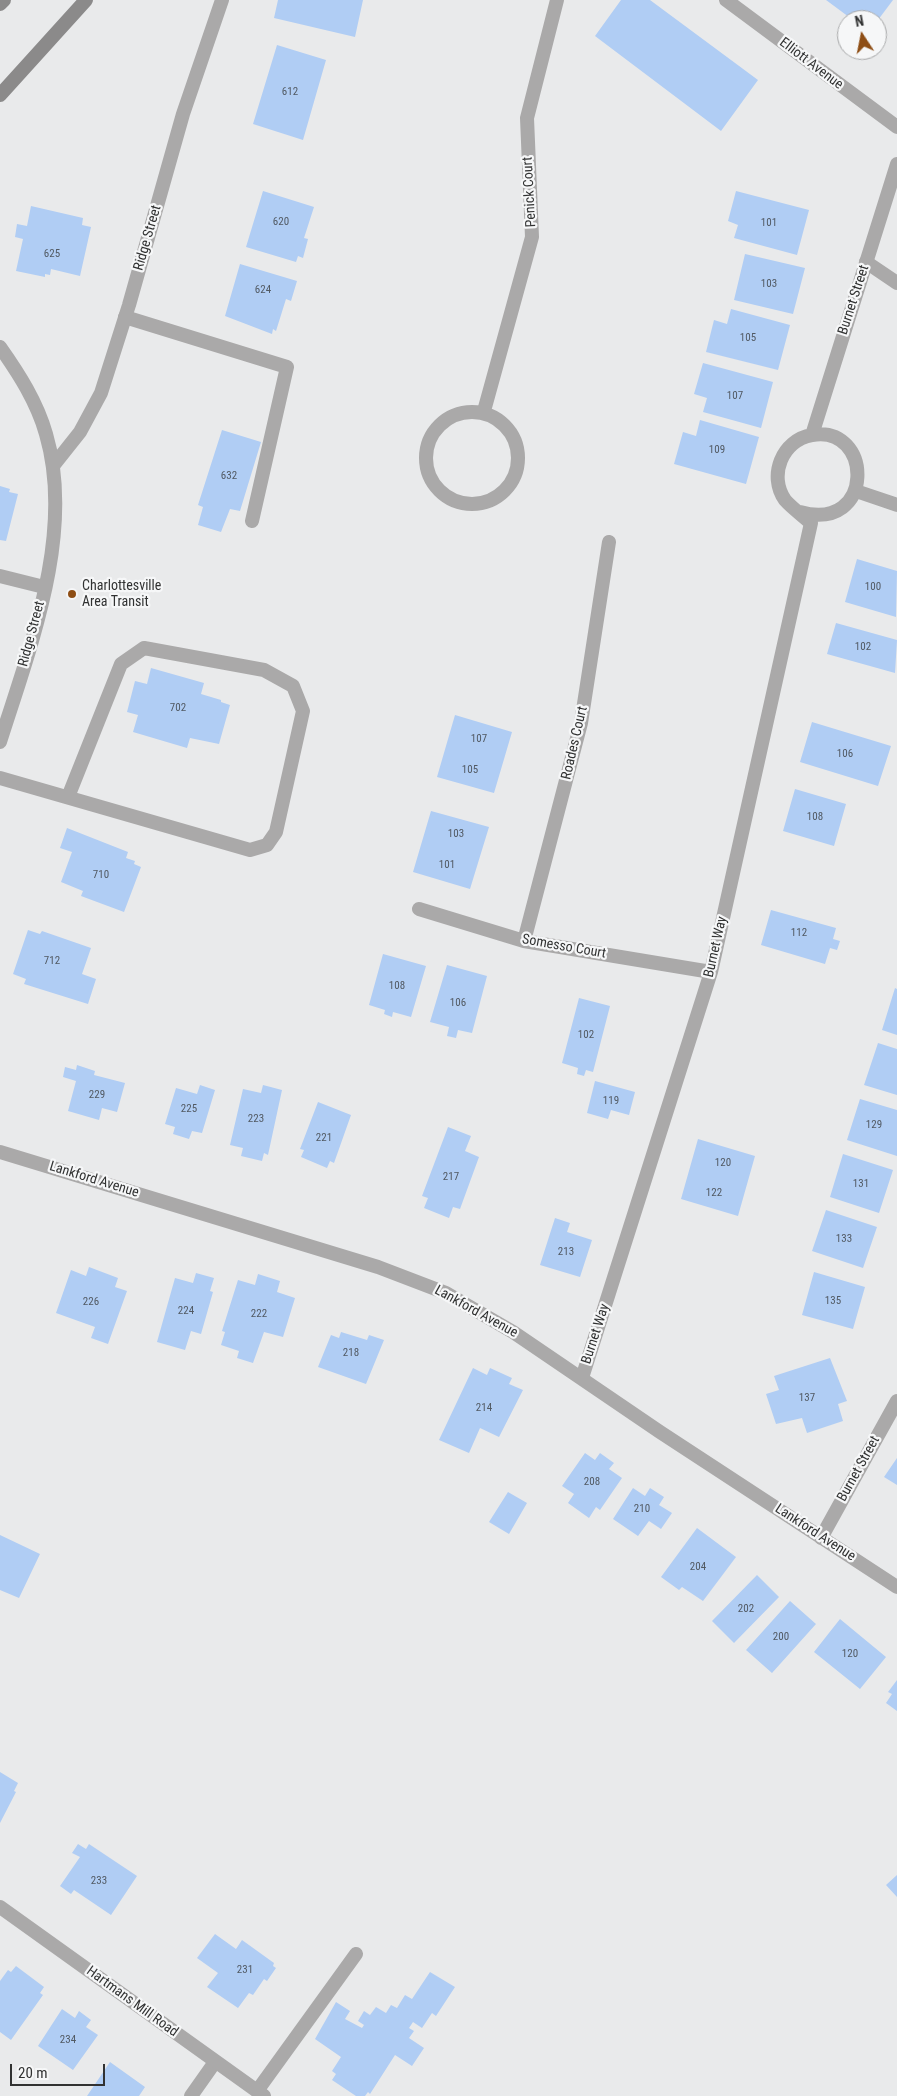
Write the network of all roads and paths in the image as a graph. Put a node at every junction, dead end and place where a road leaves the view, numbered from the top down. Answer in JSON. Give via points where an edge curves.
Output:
{"nodes":[{"id":1,"x":4,"y":0,"type":"edge"},
{"id":2,"x":86,"y":0,"type":"edge"},
{"id":3,"x":222,"y":0,"type":"edge"},
{"id":4,"x":557,"y":0,"type":"edge"},
{"id":5,"x":726,"y":0,"type":"edge"},
{"id":6,"x":0,"y":4,"type":"edge"},
{"id":7,"x":0,"y":95,"type":"edge"},
{"id":8,"x":897,"y":127,"type":"edge"},
{"id":9,"x":897,"y":164,"type":"edge"},
{"id":10,"x":866,"y":262,"type":"junction"},
{"id":11,"x":897,"y":283,"type":"edge"},
{"id":12,"x":125,"y":317,"type":"junction"},
{"id":13,"x":0,"y":347,"type":"edge"},
{"id":14,"x":484,"y":411,"type":"junction"},
{"id":15,"x":812,"y":435,"type":"junction"},
{"id":16,"x":53,"y":466,"type":"junction"},
{"id":17,"x":856,"y":491,"type":"junction"},
{"id":18,"x":897,"y":505,"type":"edge"},
{"id":19,"x":800,"y":512,"type":"junction"},
{"id":20,"x":252,"y":521,"type":"dead end"},
{"id":21,"x":609,"y":542,"type":"dead end"},
{"id":22,"x":0,"y":576,"type":"edge"},
{"id":23,"x":44,"y":587,"type":"junction"},
{"id":24,"x":0,"y":742,"type":"edge"},
{"id":25,"x":0,"y":778,"type":"edge"},
{"id":26,"x":68,"y":797,"type":"junction"},
{"id":27,"x":419,"y":909,"type":"dead end"},
{"id":28,"x":524,"y":941,"type":"junction"},
{"id":29,"x":711,"y":972,"type":"junction"},
{"id":30,"x":0,"y":1152,"type":"edge"},
{"id":31,"x":582,"y":1378,"type":"junction"},
{"id":32,"x":897,"y":1401,"type":"edge"},
{"id":33,"x":821,"y":1538,"type":"junction"},
{"id":34,"x":897,"y":1587,"type":"edge"},
{"id":35,"x":0,"y":1907,"type":"edge"},
{"id":36,"x":356,"y":1954,"type":"dead end"},
{"id":37,"x":215,"y":2062,"type":"junction"},
{"id":38,"x":260,"y":2094,"type":"edge"},
{"id":39,"x":191,"y":2096,"type":"edge"}],
"edges":[{"from":1,"to":6,"type":"main road"},
{"from":2,"to":7,"type":"main road"},
{"from":3,"to":12,"type":"street","name":"Ridge Street","via":[[183,114]]},
{"from":4,"to":14,"type":"street","name":"Penick Court","via":[[527,118],[532,237]]},
{"from":5,"to":8,"type":"street","name":"Elliott Avenue"},
{"from":9,"to":10,"type":"street","name":"Burnet Street"},
{"from":10,"to":11,"type":"street"},
{"from":10,"to":15,"type":"street","name":"Burnet Street"},
{"from":12,"to":16,"type":"street","name":"Ridge Street","via":[[101,393],[80,432]]},
{"from":12,"to":20,"type":"street","via":[[287,367]]},
{"from":13,"to":16,"type":"street","name":"Ridge Street","via":[[26,385],[46,433]]},
{"from":14,"to":14,"type":"street","via":[[462,413],[445,420],[433,434],[426,450],[427,469],[435,486],[448,498],[465,504],[483,503],[500,496],[512,482],[518,465],[518,447],[510,430]]},
{"from":15,"to":17,"type":"street","via":[[826,435],[850,450],[857,463],[859,478]]},
{"from":15,"to":19,"type":"street","via":[[796,441],[783,453],[778,468],[778,486],[786,501]]},
{"from":16,"to":23,"type":"street","name":"Ridge Street","via":[[56,512]]},
{"from":17,"to":18,"type":"street"},
{"from":17,"to":19,"type":"street","via":[[846,505],[832,514],[815,516]]},
{"from":19,"to":29,"type":"street","name":"Burnet Way","via":[[811,523]]},
{"from":21,"to":28,"type":"street","name":"Roades Court","via":[[581,723]]},
{"from":22,"to":23,"type":"street"},
{"from":23,"to":24,"type":"street","name":"Ridge Street","via":[[31,642]]},
{"from":25,"to":26,"type":"street"},
{"from":26,"to":26,"type":"street","via":[[250,850],[267,845],[276,832],[304,711],[293,686],[264,670],[144,648],[121,664]]},
{"from":27,"to":28,"type":"street","name":"Somesso Court"},
{"from":28,"to":29,"type":"street","name":"Somesso Court"},
{"from":29,"to":31,"type":"street","name":"Burnet Way"},
{"from":30,"to":31,"type":"street","name":"Lankford Avenue","via":[[378,1267],[446,1293]]},
{"from":31,"to":33,"type":"street","name":"Lankford Avenue"},
{"from":32,"to":33,"type":"street","name":"Burnet Street"},
{"from":33,"to":34,"type":"street","name":"Lankford Avenue"},
{"from":35,"to":37,"type":"street","name":"Hartmans Mill Road"},
{"from":36,"to":38,"type":"street"},
{"from":37,"to":38,"type":"street","name":"Hartmans Mill Road"},
{"from":37,"to":39,"type":"street"}]}
